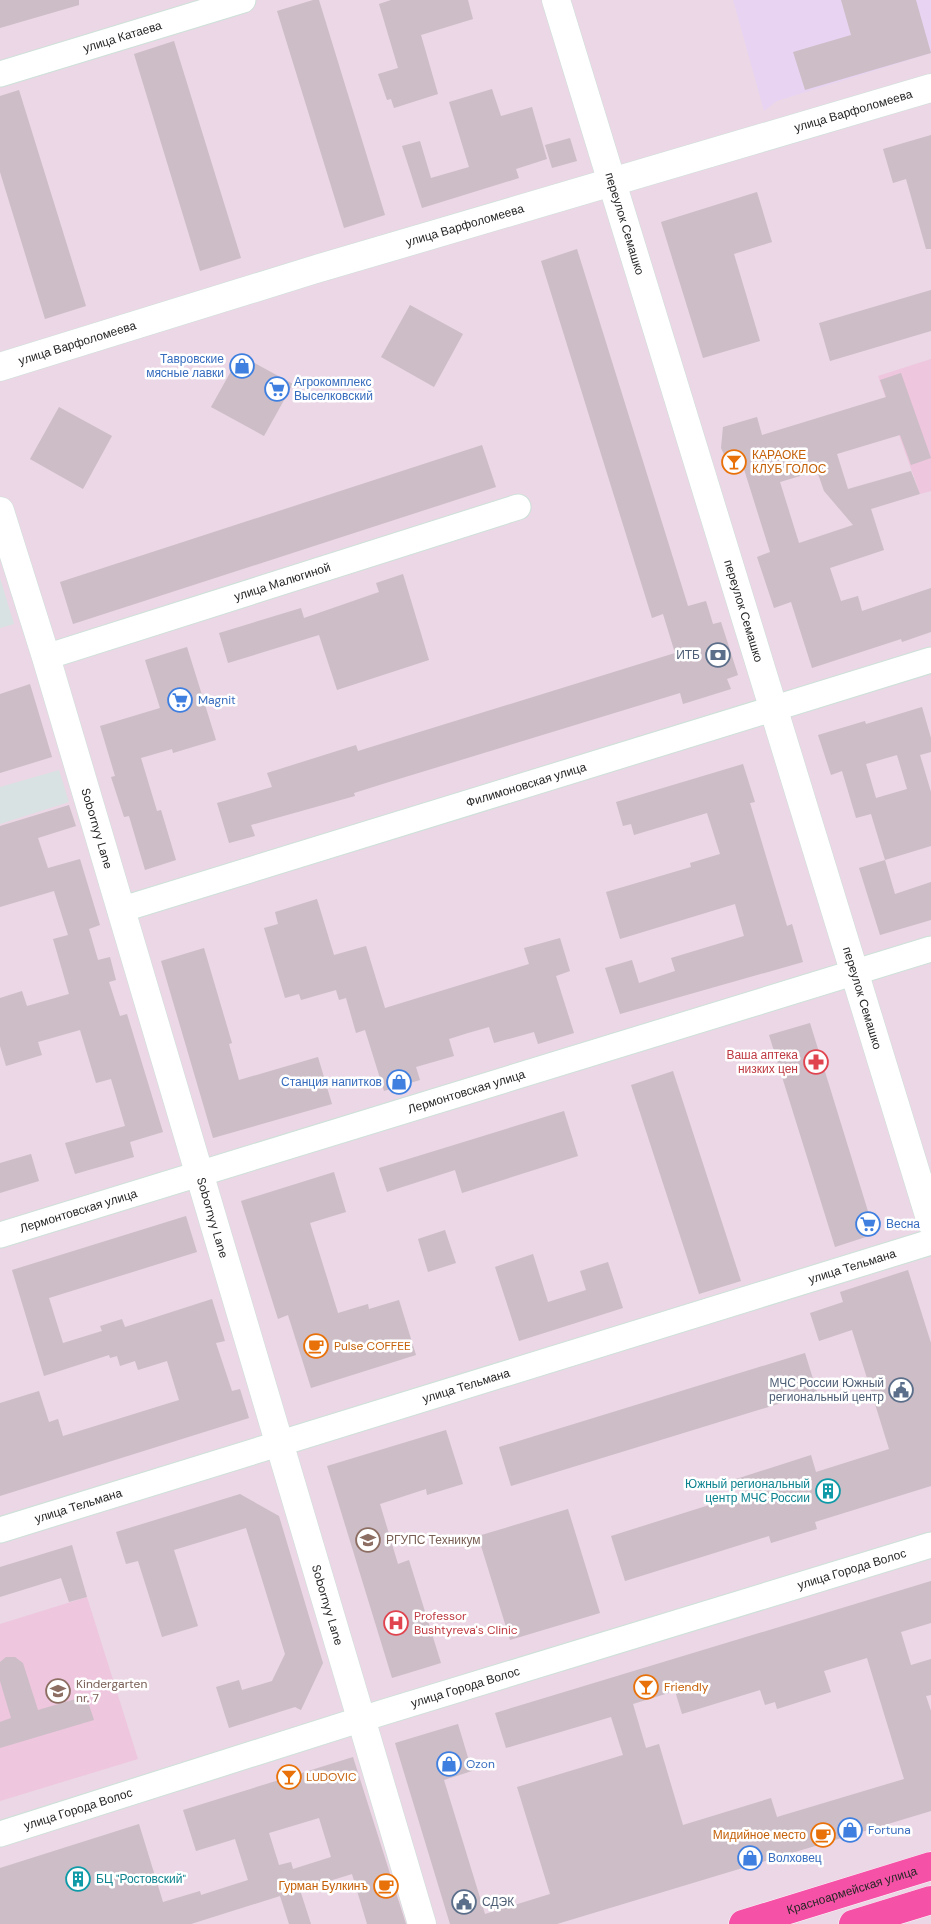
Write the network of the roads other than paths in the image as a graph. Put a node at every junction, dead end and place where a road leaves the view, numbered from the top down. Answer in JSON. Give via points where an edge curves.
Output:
{"nodes":[{"id":1,"x":243,"y":0,"type":"edge"},
{"id":2,"x":556,"y":0,"type":"edge"},
{"id":3,"x":0,"y":74,"type":"edge"},
{"id":4,"x":931,"y":88,"type":"edge"},
{"id":5,"x":613,"y":183,"type":"junction"},
{"id":6,"x":0,"y":368,"type":"edge"},
{"id":7,"x":518,"y":507,"type":"dead end"},
{"id":8,"x":0,"y":510,"type":"edge"},
{"id":9,"x":46,"y":657,"type":"junction"},
{"id":10,"x":931,"y":660,"type":"edge"},
{"id":11,"x":773,"y":709,"type":"junction"},
{"id":12,"x":120,"y":910,"type":"junction"},
{"id":13,"x":931,"y":949,"type":"edge"},
{"id":14,"x":855,"y":972,"type":"junction"},
{"id":15,"x":198,"y":1174,"type":"junction"},
{"id":16,"x":931,"y":1222,"type":"edge"},
{"id":17,"x":0,"y":1235,"type":"edge"},
{"id":18,"x":931,"y":1242,"type":"edge"},
{"id":19,"x":279,"y":1444,"type":"junction"},
{"id":20,"x":0,"y":1530,"type":"edge"},
{"id":21,"x":931,"y":1545,"type":"edge"},
{"id":22,"x":361,"y":1719,"type":"junction"},
{"id":23,"x":0,"y":1834,"type":"edge"},
{"id":24,"x":931,"y":1866,"type":"edge"},
{"id":25,"x":931,"y":1900,"type":"edge"},
{"id":26,"x":422,"y":1924,"type":"edge"},
{"id":27,"x":743,"y":1924,"type":"edge"},
{"id":28,"x":853,"y":1924,"type":"edge"}],
"edges":[{"from":1,"to":3,"type":"street","name":"улица Катаева"},
{"from":2,"to":5,"type":"street","name":"переулок Семашко"},
{"from":4,"to":5,"type":"street","name":"улица Варфоломеева"},
{"from":5,"to":6,"type":"street","name":"улица Варфоломеева","via":[[313,270]]},
{"from":5,"to":11,"type":"street","name":"переулок Семашко"},
{"from":7,"to":9,"type":"street","name":"улица Малюгиной"},
{"from":8,"to":9,"type":"street","name":"Sobornyy Lane"},
{"from":9,"to":12,"type":"street","name":"Sobornyy Lane"},
{"from":10,"to":11,"type":"street","name":"Филимоновская улица"},
{"from":11,"to":12,"type":"street","name":"Филимоновская улица"},
{"from":11,"to":14,"type":"street","name":"переулок Семашко"},
{"from":12,"to":15,"type":"street","name":"Sobornyy Lane"},
{"from":13,"to":14,"type":"street","name":"Лермонтовская улица"},
{"from":14,"to":15,"type":"street","name":"Лермонтовская улица"},
{"from":14,"to":16,"type":"street","name":"переулок Семашко"},
{"from":15,"to":17,"type":"street","name":"Лермонтовская улица"},
{"from":15,"to":19,"type":"street","name":"Sobornyy Lane"},
{"from":18,"to":19,"type":"street","name":"улица Тельмана"},
{"from":19,"to":20,"type":"street","name":"улица Тельмана"},
{"from":19,"to":22,"type":"street","name":"Sobornyy Lane"},
{"from":21,"to":22,"type":"street","name":"улица Города Волос"},
{"from":22,"to":23,"type":"street","name":"улица Города Волос"},
{"from":22,"to":26,"type":"street","name":"Sobornyy Lane"},
{"from":24,"to":27,"type":"main road","name":"Красноармейская улица"},
{"from":25,"to":28,"type":"main road"}]}
